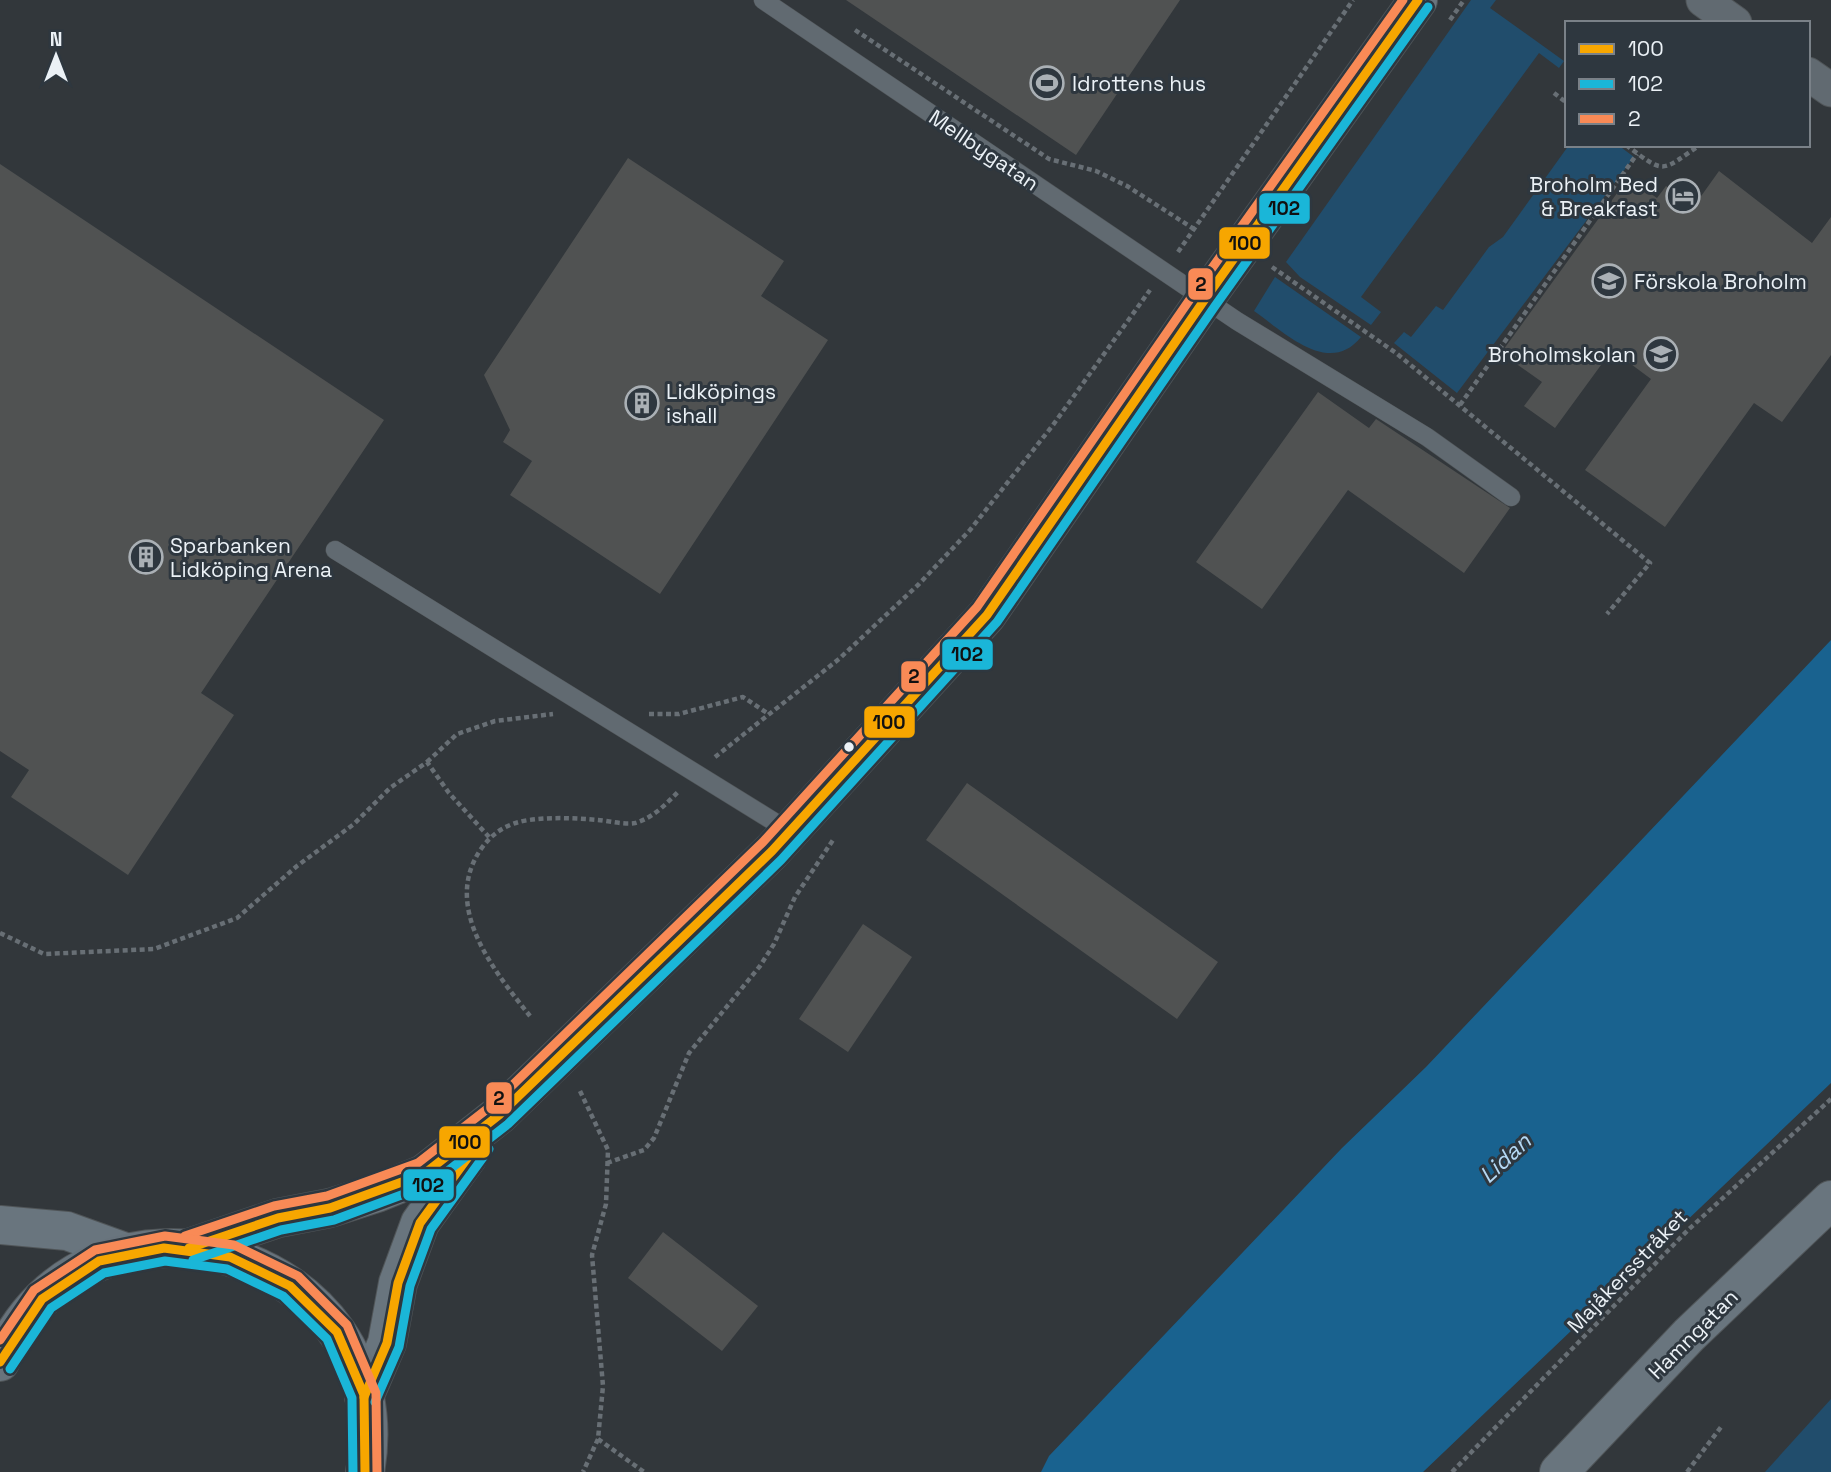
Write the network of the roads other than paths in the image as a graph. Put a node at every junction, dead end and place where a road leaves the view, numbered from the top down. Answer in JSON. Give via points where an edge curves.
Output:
{"nodes":[{"id":1,"x":763,"y":0,"type":"edge"},
{"id":2,"x":1418,"y":0,"type":"edge"},
{"id":3,"x":1703,"y":0,"type":"edge"},
{"id":4,"x":1732,"y":21,"type":"edge"},
{"id":5,"x":1810,"y":76,"type":"edge"},
{"id":6,"x":1831,"y":90,"type":"edge"},
{"id":7,"x":1205,"y":299,"type":"junction"},
{"id":8,"x":1511,"y":497,"type":"dead end"},
{"id":9,"x":335,"y":550,"type":"dead end"},
{"id":10,"x":789,"y":831,"type":"junction"},
{"id":11,"x":499,"y":1115,"type":"junction"},
{"id":12,"x":1831,"y":1200,"type":"edge"},
{"id":13,"x":0,"y":1225,"type":"edge"},
{"id":14,"x":189,"y":1248,"type":"junction"},
{"id":15,"x":128,"y":1253,"type":"junction"},
{"id":16,"x":0,"y":1362,"type":"edge"},
{"id":17,"x":365,"y":1397,"type":"junction"},
{"id":18,"x":372,"y":1466,"type":"edge"},
{"id":19,"x":1559,"y":1472,"type":"edge"}],
"edges":[{"from":1,"to":7,"type":"lane","name":"Mellbygatan"},
{"from":2,"to":7,"type":"main road"},
{"from":3,"to":4,"type":"street"},
{"from":5,"to":6,"type":"street"},
{"from":7,"to":8,"type":"lane","name":"Mellbygatan","via":[[1427,437]]},
{"from":7,"to":10,"type":"main road","via":[[987,615]]},
{"from":9,"to":10,"type":"lane"},
{"from":10,"to":11,"type":"main road"},
{"from":11,"to":14,"type":"main road","via":[[424,1174],[330,1208],[278,1218]]},
{"from":11,"to":17,"type":"main road","via":[[420,1223],[398,1283],[387,1343]]},
{"from":12,"to":19,"type":"main road","name":"Hamngatan","via":[[1689,1335]]},
{"from":13,"to":15,"type":"main road","via":[[67,1231]]},
{"from":14,"to":15,"type":"main road"},
{"from":14,"to":17,"type":"main road","via":[[224,1253],[257,1265],[296,1290],[337,1332]]},
{"from":15,"to":16,"type":"main road","via":[[91,1266],[58,1287],[29,1314]]},
{"from":17,"to":18,"type":"main road"}]}
